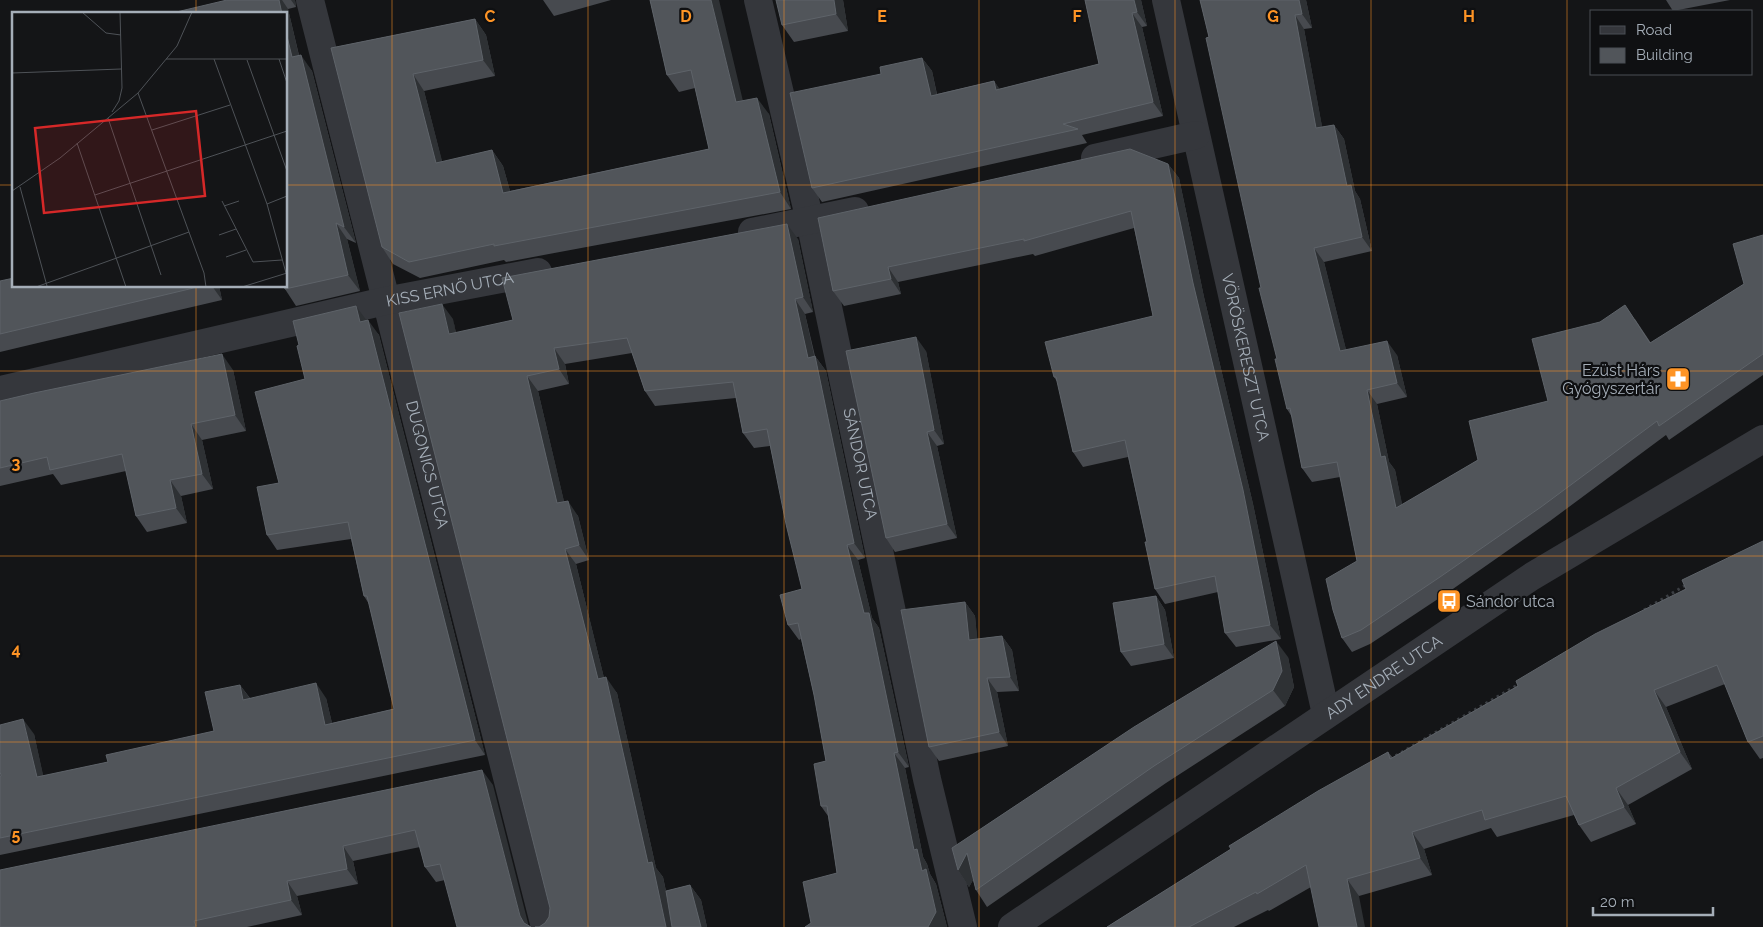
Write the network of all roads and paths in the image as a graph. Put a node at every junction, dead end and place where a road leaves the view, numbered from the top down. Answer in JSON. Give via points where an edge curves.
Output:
{"nodes":[{"id":1,"x":310,"y":0,"type":"edge"},
{"id":2,"x":758,"y":0,"type":"edge"},
{"id":3,"x":1166,"y":0,"type":"edge"},
{"id":4,"x":1196,"y":135,"type":"junction"},
{"id":5,"x":1070,"y":163,"type":"edge"},
{"id":6,"x":878,"y":206,"type":"edge"},
{"id":7,"x":810,"y":221,"type":"junction"},
{"id":8,"x":723,"y":237,"type":"edge"},
{"id":9,"x":559,"y":268,"type":"edge"},
{"id":10,"x":385,"y":301,"type":"junction"},
{"id":11,"x":0,"y":390,"type":"edge"},
{"id":12,"x":1763,"y":439,"type":"edge"},
{"id":13,"x":1687,"y":585,"type":"edge"},
{"id":14,"x":1636,"y":615,"type":"edge"},
{"id":15,"x":1527,"y":679,"type":"edge"},
{"id":16,"x":1326,"y":714,"type":"junction"},
{"id":17,"x":1382,"y":764,"type":"edge"},
{"id":18,"x":545,"y":927,"type":"edge"},
{"id":19,"x":963,"y":927,"type":"edge"},
{"id":20,"x":1012,"y":927,"type":"edge"}],
"edges":[{"from":1,"to":10,"type":"street","name":"DUGONICS UTCA"},
{"from":2,"to":7,"type":"street","name":"SÁNDOR UTCA"},
{"from":3,"to":4,"type":"street","name":"VÖRÖSKERESZT UTCA"},
{"from":4,"to":5,"type":"street"},
{"from":4,"to":16,"type":"street","name":"VÖRÖSKERESZT UTCA"},
{"from":6,"to":7,"type":"street"},
{"from":7,"to":8,"type":"street"},
{"from":7,"to":19,"type":"street","name":"SÁNDOR UTCA","via":[[925,769]]},
{"from":9,"to":10,"type":"street","name":"KISS ERNŐ UTCA"},
{"from":10,"to":11,"type":"street","name":"KISS ERNŐ UTCA"},
{"from":10,"to":18,"type":"street","name":"DUGONICS UTCA","via":[[495,769]]},
{"from":12,"to":16,"type":"street","name":"ADY ENDRE UTCA","via":[[1531,577]]},
{"from":13,"to":14,"type":"path"},
{"from":15,"to":17,"type":"path"},
{"from":16,"to":20,"type":"street","name":"ADY ENDRE UTCA"}]}
